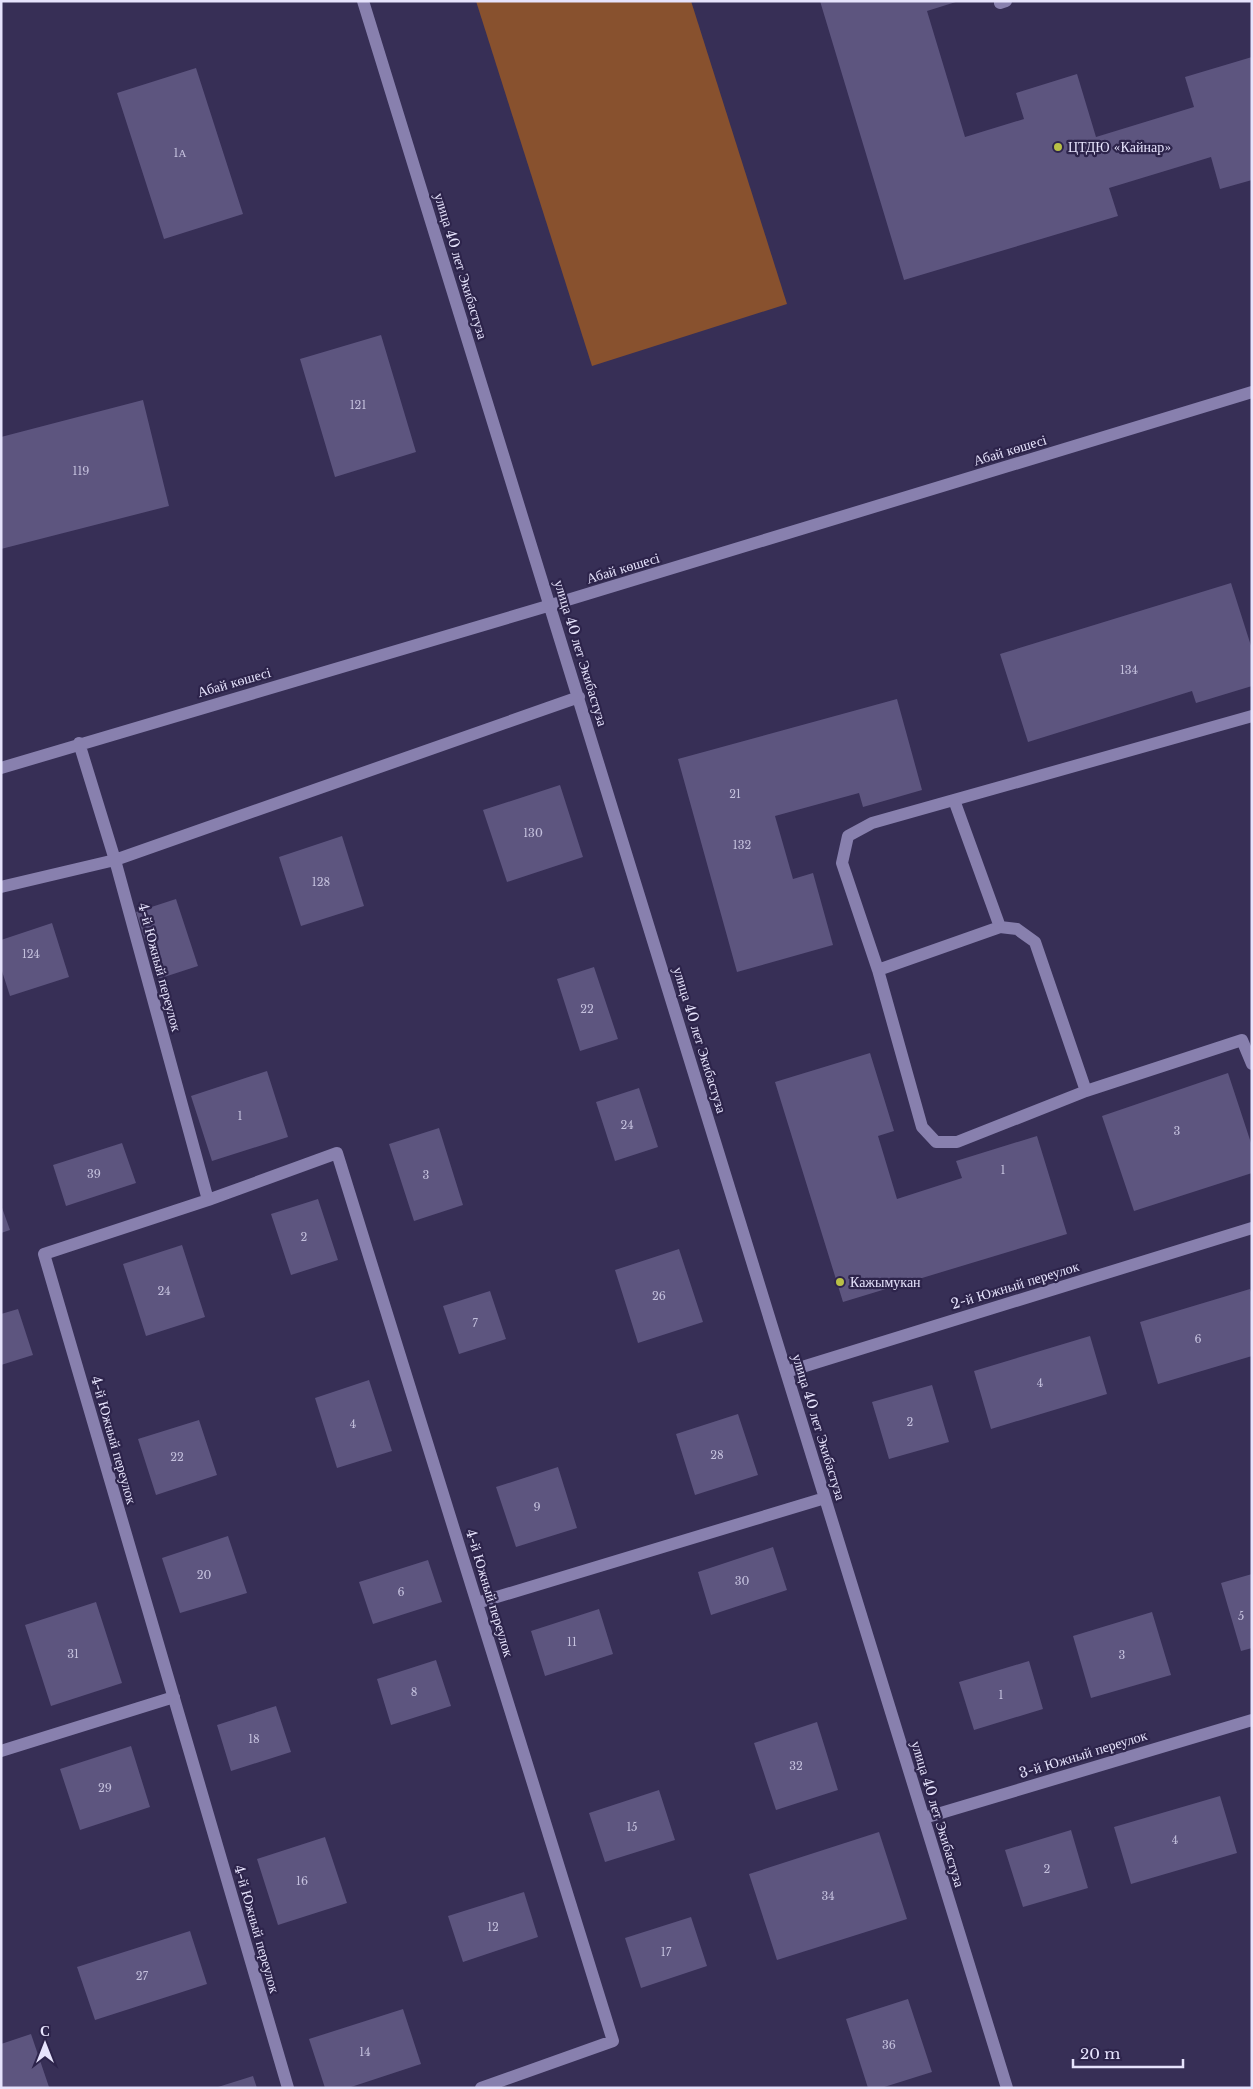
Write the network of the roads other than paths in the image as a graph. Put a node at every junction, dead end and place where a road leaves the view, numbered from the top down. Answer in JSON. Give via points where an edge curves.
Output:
{"nodes":[{"id":1,"x":363,"y":1,"type":"edge"},
{"id":2,"x":1252,"y":392,"type":"edge"},
{"id":3,"x":551,"y":605,"type":"junction"},
{"id":4,"x":579,"y":697,"type":"junction"},
{"id":5,"x":1252,"y":716,"type":"edge"},
{"id":6,"x":79,"y":744,"type":"junction"},
{"id":7,"x":1,"y":768,"type":"edge"},
{"id":8,"x":954,"y":800,"type":"junction"},
{"id":9,"x":116,"y":860,"type":"junction"},
{"id":10,"x":1,"y":887,"type":"edge"},
{"id":11,"x":1000,"y":927,"type":"junction"},
{"id":12,"x":878,"y":970,"type":"junction"},
{"id":13,"x":1247,"y":1038,"type":"edge"},
{"id":14,"x":1252,"y":1064,"type":"edge"},
{"id":15,"x":1086,"y":1091,"type":"junction"},
{"id":16,"x":208,"y":1200,"type":"junction"},
{"id":17,"x":1252,"y":1228,"type":"edge"},
{"id":18,"x":786,"y":1372,"type":"junction"},
{"id":19,"x":826,"y":1498,"type":"junction"},
{"id":20,"x":477,"y":1603,"type":"junction"},
{"id":21,"x":174,"y":1697,"type":"junction"},
{"id":22,"x":1252,"y":1720,"type":"edge"},
{"id":23,"x":1,"y":1751,"type":"edge"},
{"id":24,"x":924,"y":1818,"type":"junction"},
{"id":25,"x":288,"y":2088,"type":"edge"},
{"id":26,"x":481,"y":2088,"type":"edge"},
{"id":27,"x":1007,"y":2088,"type":"edge"}],
"edges":[{"from":1,"to":3,"type":"street","name":"улица 40 лет Экибастуза"},
{"from":2,"to":3,"type":"street","name":"Абай көшесі"},
{"from":3,"to":4,"type":"street","name":"улица 40 лет Экибастуза"},
{"from":3,"to":6,"type":"street","name":"Абай көшесі"},
{"from":4,"to":9,"type":"street"},
{"from":4,"to":18,"type":"street","name":"улица 40 лет Экибастуза"},
{"from":5,"to":8,"type":"street"},
{"from":6,"to":7,"type":"street","name":"Абай көшесі"},
{"from":6,"to":9,"type":"street","name":"4-й Южный переулок"},
{"from":8,"to":11,"type":"street"},
{"from":8,"to":12,"type":"street","via":[[872,823],[848,836],[842,863]]},
{"from":9,"to":10,"type":"street"},
{"from":9,"to":16,"type":"street","name":"4-й Южный переулок"},
{"from":11,"to":12,"type":"street"},
{"from":11,"to":15,"type":"street","via":[[1017,929],[1035,942]]},
{"from":12,"to":15,"type":"street","via":[[922,1127],[936,1142],[957,1142]]},
{"from":13,"to":14,"type":"street"},
{"from":13,"to":15,"type":"street"},
{"from":16,"to":20,"type":"street","name":"4-й Южный переулок","via":[[337,1153]]},
{"from":16,"to":21,"type":"street","name":"4-й Южный переулок","via":[[44,1254]]},
{"from":17,"to":18,"type":"street","name":"2-й Южный переулок"},
{"from":18,"to":19,"type":"street","name":"улица 40 лет Экибастуза"},
{"from":19,"to":20,"type":"street"},
{"from":19,"to":24,"type":"street","name":"улица 40 лет Экибастуза"},
{"from":20,"to":26,"type":"street","name":"4-й Южный переулок","via":[[613,2040]]},
{"from":21,"to":23,"type":"street"},
{"from":21,"to":25,"type":"street","name":"4-й Южный переулок"},
{"from":22,"to":24,"type":"street","name":"3-й Южный переулок"},
{"from":24,"to":27,"type":"street","name":"улица 40 лет Экибастуза"}]}
